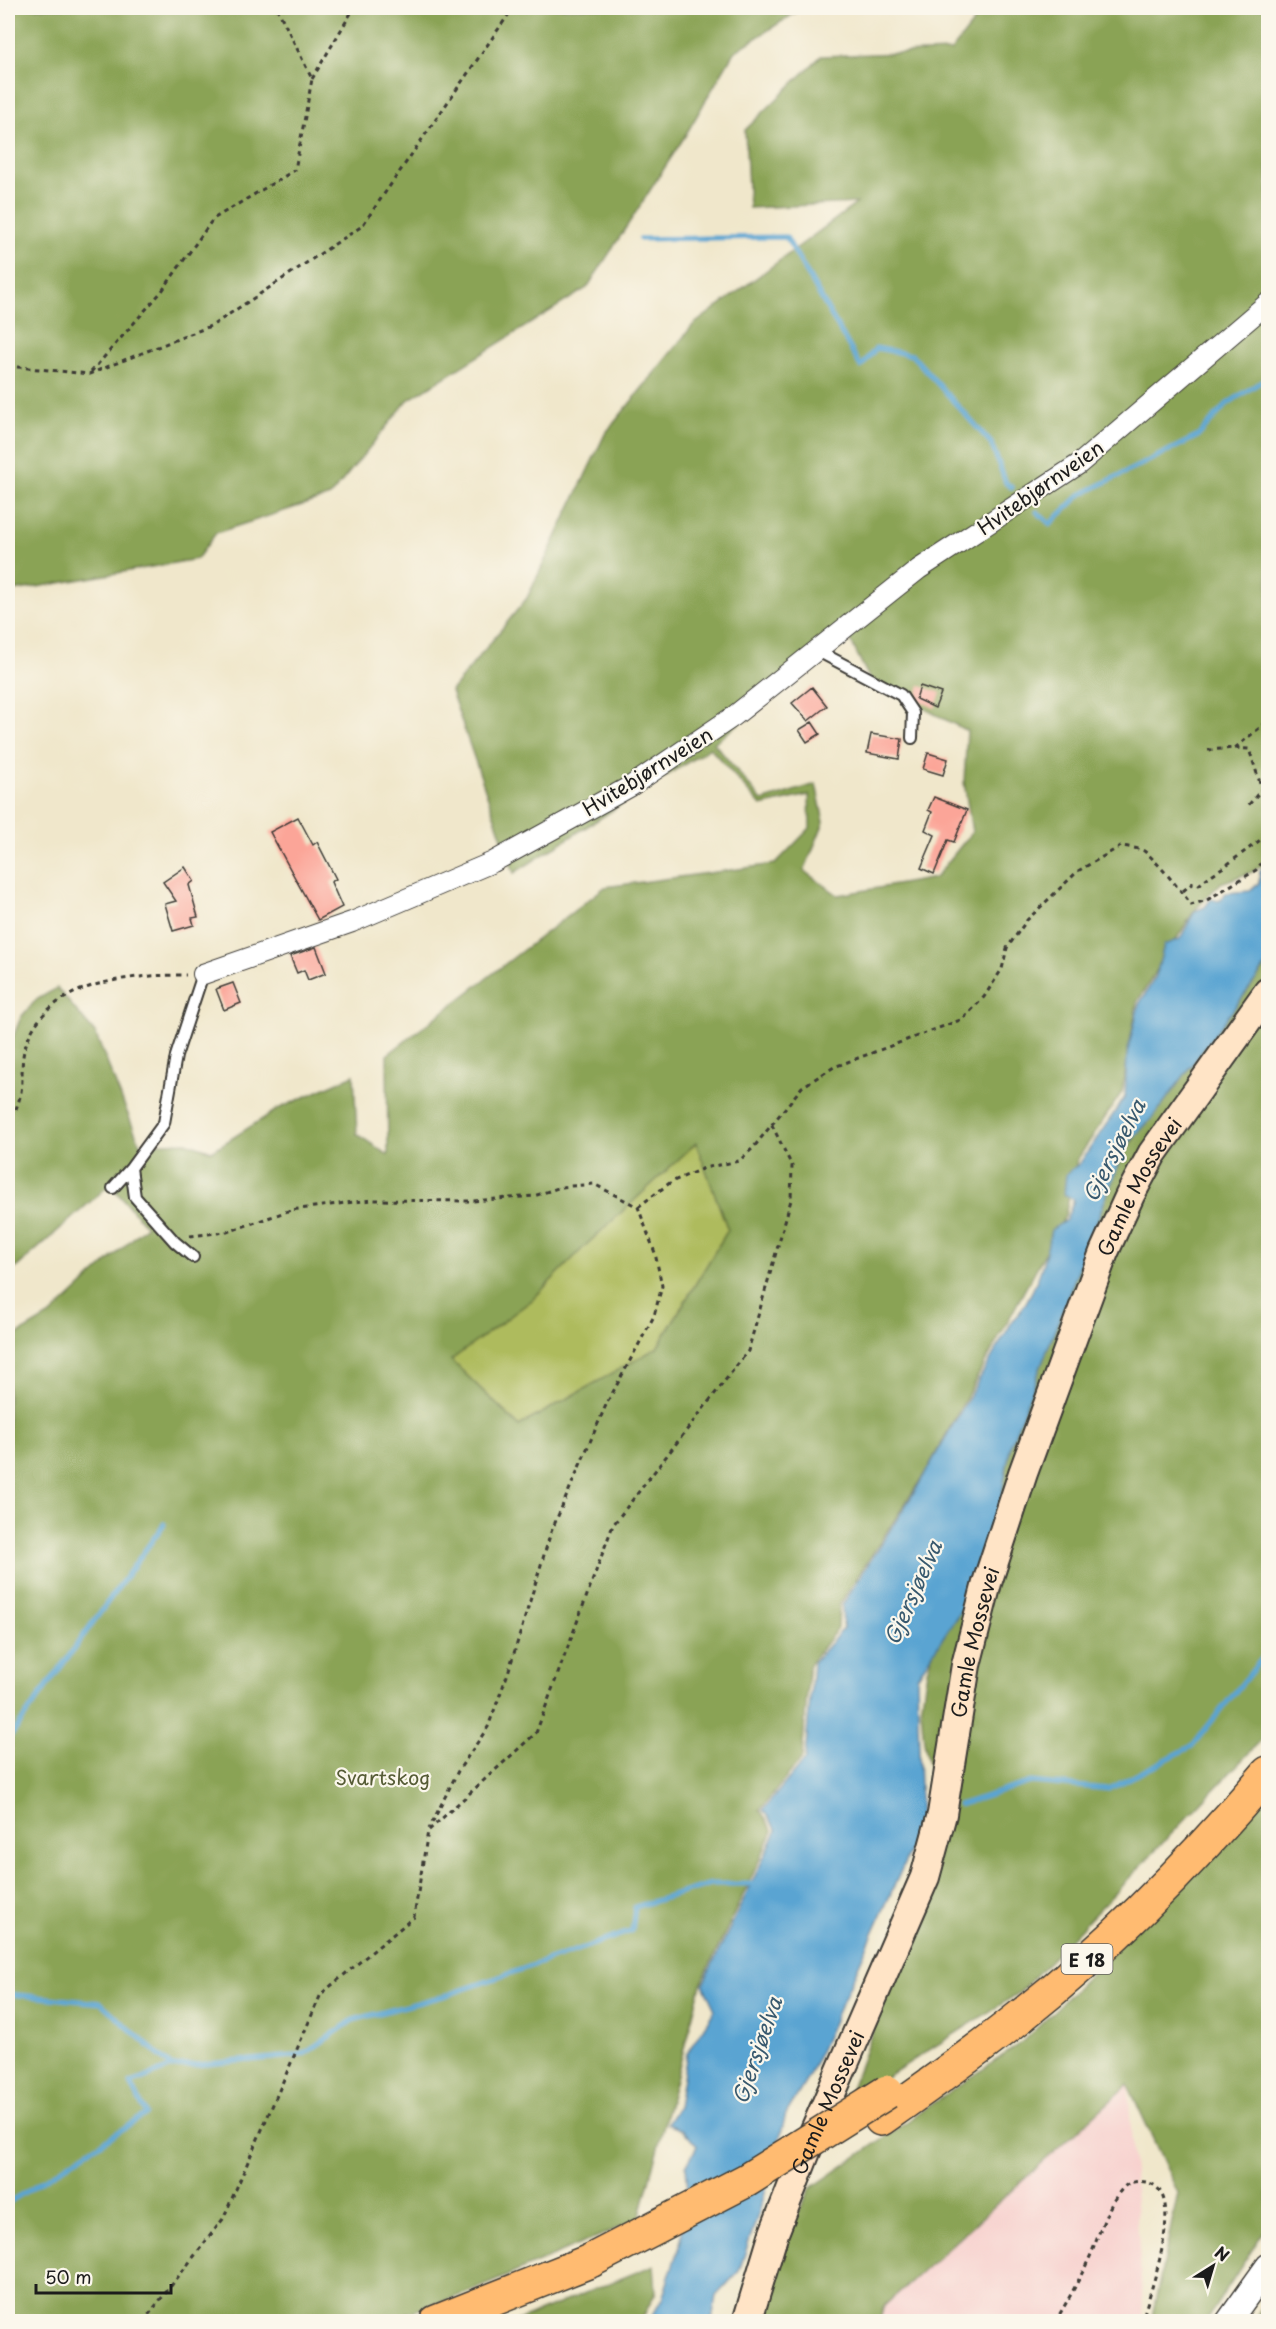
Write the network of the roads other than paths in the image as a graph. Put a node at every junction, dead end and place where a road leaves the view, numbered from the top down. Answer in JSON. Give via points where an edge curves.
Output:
{"nodes":[{"id":1,"x":1269,"y":303,"type":"edge"},
{"id":2,"x":816,"y":651,"type":"junction"},
{"id":3,"x":912,"y":738,"type":"dead end"},
{"id":4,"x":202,"y":974,"type":"joint"},
{"id":5,"x":1269,"y":992,"type":"edge"},
{"id":6,"x":131,"y":1168,"type":"junction"},
{"id":7,"x":113,"y":1188,"type":"dead end"},
{"id":8,"x":193,"y":1257,"type":"dead end"},
{"id":9,"x":1269,"y":1747,"type":"edge"},
{"id":10,"x":1269,"y":1773,"type":"edge"},
{"id":11,"x":884,"y":2106,"type":"junction"},
{"id":12,"x":1269,"y":2266,"type":"edge"},
{"id":13,"x":594,"y":2268,"type":"junction"},
{"id":14,"x":436,"y":2322,"type":"edge"},
{"id":15,"x":485,"y":2322,"type":"edge"},
{"id":16,"x":747,"y":2322,"type":"edge"},
{"id":17,"x":1228,"y":2322,"type":"edge"}],
"edges":[{"from":1,"to":2,"type":"street","name":"Hvitebjørnveien","via":[[1079,464],[919,569]]},
{"from":2,"to":3,"type":"lane","via":[[901,695],[913,713]]},
{"from":2,"to":4,"type":"street","name":"Hvitebjørnveien","via":[[734,716],[631,786],[493,862],[352,922]]},
{"from":4,"to":6,"type":"lane","via":[[176,1056],[164,1123]]},
{"from":5,"to":16,"type":"main road","name":"Gamle Mossevei","via":[[1152,1154],[1100,1262],[987,1582],[966,1665],[942,1814],[925,1877],[805,2154],[774,2233]]},
{"from":6,"to":7,"type":"lane"},
{"from":6,"to":8,"type":"lane","via":[[135,1197]]},
{"from":9,"to":11,"type":"highway","number":"E 18","via":[[1190,1838],[1063,1958]]},
{"from":10,"to":11,"type":"highway","number":"E 18","via":[[1203,1846],[1073,1972],[1021,2016]]},
{"from":11,"to":13,"type":"highway","number":"E 18","bridge":true},
{"from":12,"to":17,"type":"street"},
{"from":13,"to":14,"type":"highway","number":"E 18"},
{"from":13,"to":15,"type":"highway","number":"E 18"}]}
